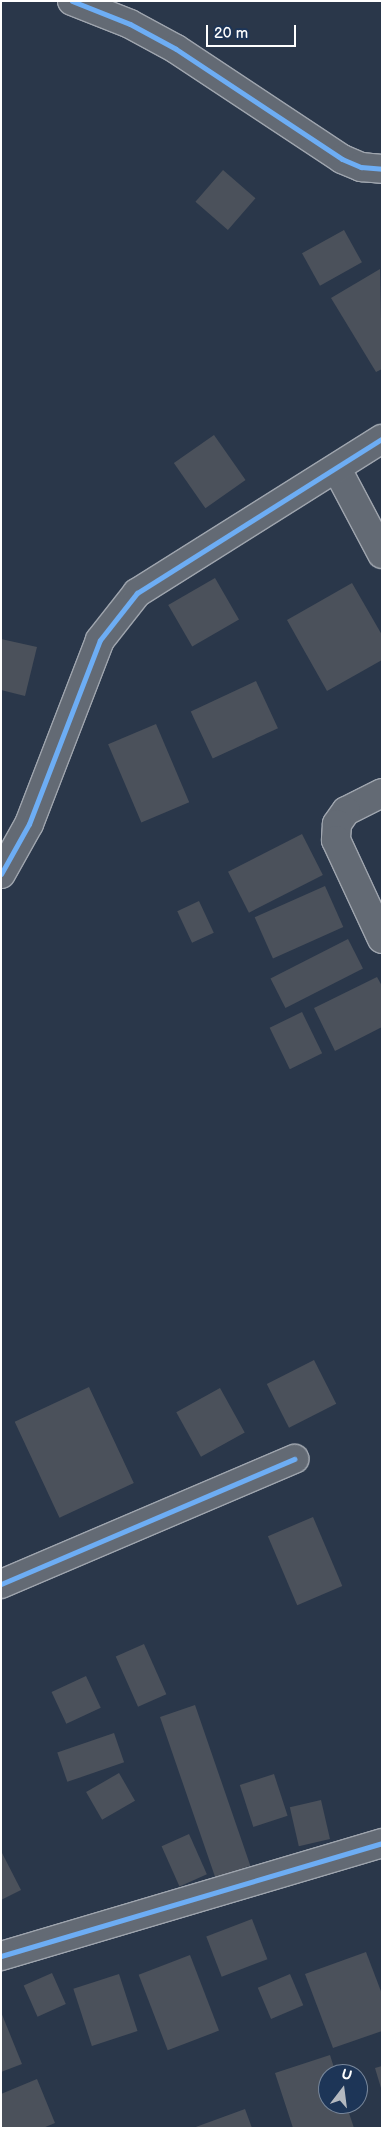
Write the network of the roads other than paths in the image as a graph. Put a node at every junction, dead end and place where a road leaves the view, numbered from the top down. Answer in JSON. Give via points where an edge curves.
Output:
{"nodes":[{"id":1,"x":72,"y":1,"type":"edge"},
{"id":2,"x":382,"y":169,"type":"edge"},
{"id":3,"x":382,"y":439,"type":"edge"},
{"id":4,"x":336,"y":469,"type":"junction"},
{"id":5,"x":382,"y":554,"type":"edge"},
{"id":6,"x":382,"y":793,"type":"edge"},
{"id":7,"x":1,"y":874,"type":"edge"},
{"id":8,"x":382,"y":939,"type":"edge"},
{"id":9,"x":294,"y":1459,"type":"dead end"},
{"id":10,"x":1,"y":1584,"type":"edge"},
{"id":11,"x":382,"y":1843,"type":"edge"},
{"id":12,"x":1,"y":1956,"type":"edge"}],
"edges":[{"from":1,"to":2,"type":"street","via":[[130,24],[176,49],[342,159],[361,167]]},
{"from":3,"to":4,"type":"street"},
{"from":4,"to":5,"type":"street"},
{"from":4,"to":7,"type":"street","via":[[138,593],[100,640],[30,824]]},
{"from":6,"to":8,"type":"street","via":[[346,812],[337,824],[336,840]]},
{"from":9,"to":10,"type":"street"},
{"from":11,"to":12,"type":"street"}]}
